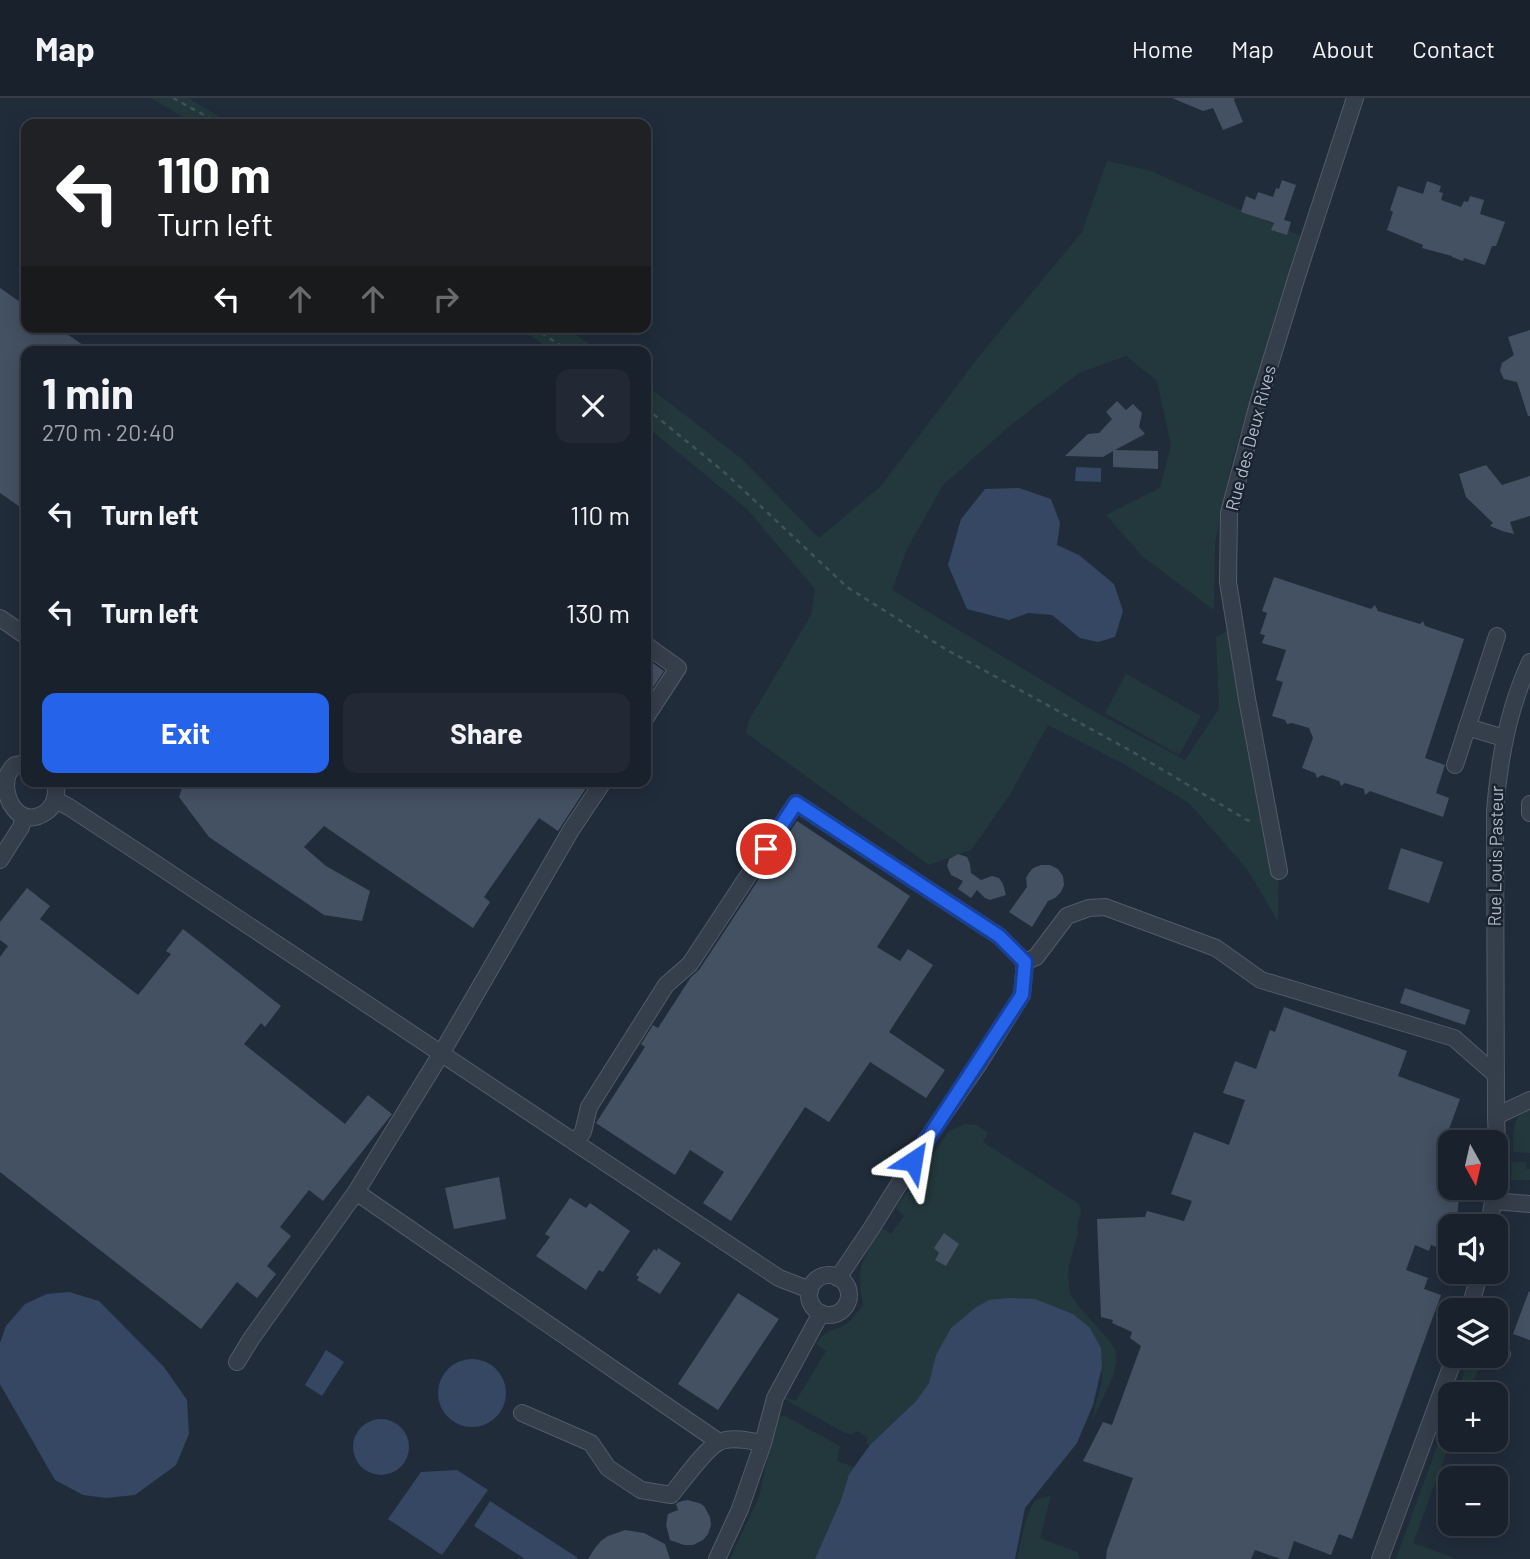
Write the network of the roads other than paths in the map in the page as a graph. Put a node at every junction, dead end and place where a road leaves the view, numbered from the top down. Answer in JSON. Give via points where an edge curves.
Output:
{"nodes":[{"id":1,"x":1355,"y":98,"type":"edge"},
{"id":2,"x":0,"y":618,"type":"edge"},
{"id":3,"x":21,"y":633,"type":"edge"},
{"id":4,"x":1497,"y":636,"type":"dead end"},
{"id":5,"x":651,"y":649,"type":"edge"},
{"id":6,"x":1530,"y":662,"type":"edge"},
{"id":7,"x":651,"y":709,"type":"edge"},
{"id":8,"x":1467,"y":727,"type":"junction"},
{"id":9,"x":1504,"y":738,"type":"junction"},
{"id":10,"x":21,"y":764,"type":"edge"},
{"id":11,"x":1455,"y":765,"type":"dead end"},
{"id":12,"x":56,"y":787,"type":"edge"},
{"id":13,"x":600,"y":787,"type":"edge"},
{"id":14,"x":1,"y":799,"type":"edge"},
{"id":15,"x":56,"y":800,"type":"junction"},
{"id":16,"x":1530,"y":804,"type":"edge"},
{"id":17,"x":1530,"y":813,"type":"edge"},
{"id":18,"x":24,"y":817,"type":"junction"},
{"id":19,"x":0,"y":860,"type":"edge"},
{"id":20,"x":1279,"y":871,"type":"dead end"},
{"id":21,"x":1025,"y":962,"type":"junction"},
{"id":22,"x":441,"y":1054,"type":"junction"},
{"id":23,"x":1496,"y":1074,"type":"junction"},
{"id":24,"x":1530,"y":1100,"type":"edge"},
{"id":25,"x":1496,"y":1116,"type":"junction"},
{"id":26,"x":1497,"y":1130,"type":"edge"},
{"id":27,"x":575,"y":1142,"type":"junction"},
{"id":28,"x":356,"y":1192,"type":"junction"},
{"id":29,"x":1508,"y":1198,"type":"edge"},
{"id":30,"x":1530,"y":1204,"type":"edge"},
{"id":31,"x":838,"y":1278,"type":"junction"},
{"id":32,"x":810,"y":1290,"type":"junction"},
{"id":33,"x":821,"y":1313,"type":"junction"},
{"id":34,"x":237,"y":1363,"type":"dead end"},
{"id":35,"x":1451,"y":1368,"type":"edge"},
{"id":36,"x":522,"y":1413,"type":"dead end"},
{"id":37,"x":719,"y":1442,"type":"junction"},
{"id":38,"x":763,"y":1443,"type":"junction"},
{"id":39,"x":718,"y":1559,"type":"edge"},
{"id":40,"x":1380,"y":1559,"type":"edge"}],
"edges":[{"from":1,"to":20,"type":"street","name":"Rue des Deux Rives","via":[[1289,301],[1229,513],[1228,582]]},
{"from":2,"to":3,"type":"street"},
{"from":4,"to":8,"type":"street"},
{"from":5,"to":7,"type":"street","via":[[678,668]]},
{"from":6,"to":9,"type":"street","name":"Rue Louis Pasteur"},
{"from":8,"to":9,"type":"street"},
{"from":8,"to":11,"type":"street"},
{"from":9,"to":23,"type":"street","name":"Rue Louis Pasteur","via":[[1495,811]]},
{"from":10,"to":14,"type":"street","via":[[3,779]]},
{"from":12,"to":15,"type":"street"},
{"from":13,"to":22,"type":"street"},
{"from":14,"to":18,"type":"street"},
{"from":15,"to":18,"type":"street","via":[[37,817]]},
{"from":15,"to":22,"type":"street"},
{"from":16,"to":17,"type":"street"},
{"from":18,"to":19,"type":"street"},
{"from":21,"to":23,"type":"street","via":[[1037,957],[1067,916],[1105,907],[1216,948],[1261,980],[1454,1038]]},
{"from":21,"to":27,"type":"street","via":[[999,936],[796,803],[690,964],[666,985],[589,1107],[583,1132]]},
{"from":21,"to":31,"type":"street","via":[[1022,995]]},
{"from":22,"to":27,"type":"street"},
{"from":22,"to":28,"type":"street"},
{"from":23,"to":25,"type":"street","name":"Rue Louis Pasteur"},
{"from":24,"to":25,"type":"street"},
{"from":25,"to":26,"type":"street","name":"Rue Louis Pasteur"},
{"from":27,"to":32,"type":"street","via":[[779,1278]]},
{"from":28,"to":34,"type":"street"},
{"from":28,"to":37,"type":"street"},
{"from":29,"to":30,"type":"street"},
{"from":31,"to":32,"type":"street","via":[[824,1276]]},
{"from":31,"to":33,"type":"street","via":[[846,1286],[847,1303],[834,1314]]},
{"from":32,"to":33,"type":"street","via":[[811,1305]]},
{"from":33,"to":38,"type":"street","via":[[775,1398]]},
{"from":35,"to":40,"type":"street"},
{"from":36,"to":37,"type":"street","via":[[592,1443],[608,1468],[641,1490],[671,1495]]},
{"from":37,"to":38,"type":"street"},
{"from":38,"to":39,"type":"street"}]}
